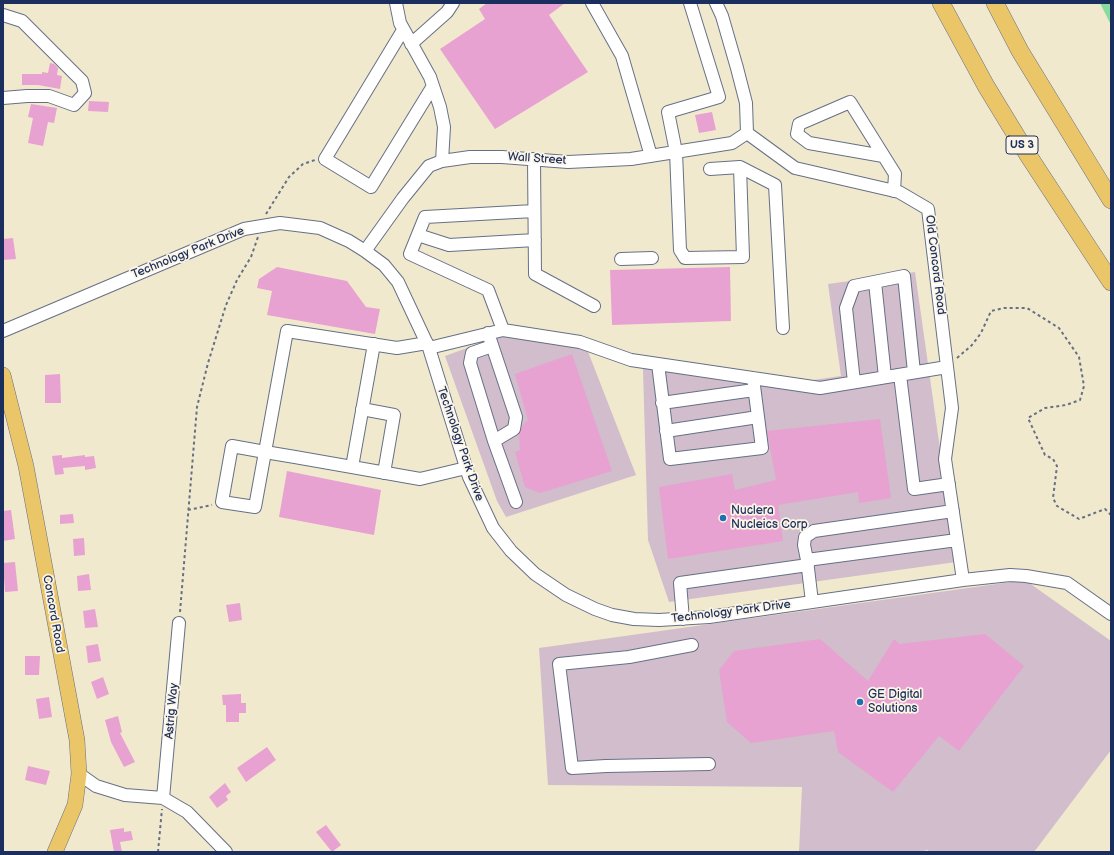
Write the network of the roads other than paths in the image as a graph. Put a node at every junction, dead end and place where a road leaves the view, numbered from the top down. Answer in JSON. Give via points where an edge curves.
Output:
{"nodes":[{"id":1,"x":396,"y":3,"type":"edge"},
{"id":2,"x":453,"y":3,"type":"edge"},
{"id":3,"x":592,"y":3,"type":"edge"},
{"id":4,"x":690,"y":3,"type":"edge"},
{"id":5,"x":716,"y":3,"type":"edge"},
{"id":6,"x":940,"y":3,"type":"edge"},
{"id":7,"x":995,"y":3,"type":"edge"},
{"id":8,"x":3,"y":15,"type":"edge"},
{"id":9,"x":403,"y":30,"type":"junction"},
{"id":10,"x":411,"y":44,"type":"junction"},
{"id":11,"x":433,"y":86,"type":"junction"},
{"id":12,"x":3,"y":98,"type":"edge"},
{"id":13,"x":747,"y":133,"type":"junction"},
{"id":14,"x":676,"y":152,"type":"junction"},
{"id":15,"x":651,"y":156,"type":"junction"},
{"id":16,"x":883,"y":156,"type":"junction"},
{"id":17,"x":534,"y":159,"type":"junction"},
{"id":18,"x":442,"y":161,"type":"junction"},
{"id":19,"x":740,"y":167,"type":"junction"},
{"id":20,"x":710,"y":169,"type":"dead end"},
{"id":21,"x":894,"y":191,"type":"junction"},
{"id":22,"x":1111,"y":200,"type":"edge"},
{"id":23,"x":534,"y":211,"type":"junction"},
{"id":24,"x":418,"y":235,"type":"junction"},
{"id":25,"x":535,"y":240,"type":"junction"},
{"id":26,"x":366,"y":251,"type":"junction"},
{"id":27,"x":652,"y":258,"type":"dead end"},
{"id":28,"x":621,"y":259,"type":"dead end"},
{"id":29,"x":875,"y":282,"type":"junction"},
{"id":30,"x":1111,"y":282,"type":"edge"},
{"id":31,"x":594,"y":306,"type":"dead end"},
{"id":32,"x":784,"y":328,"type":"dead end"},
{"id":33,"x":503,"y":330,"type":"junction"},
{"id":34,"x":3,"y":331,"type":"edge"},
{"id":35,"x":488,"y":333,"type":"junction"},
{"id":36,"x":374,"y":344,"type":"junction"},
{"id":37,"x":428,"y":346,"type":"junction"},
{"id":38,"x":492,"y":346,"type":"junction"},
{"id":39,"x":658,"y":364,"type":"junction"},
{"id":40,"x":947,"y":367,"type":"junction"},
{"id":41,"x":914,"y":372,"type":"junction"},
{"id":42,"x":3,"y":375,"type":"edge"},
{"id":43,"x":900,"y":375,"type":"junction"},
{"id":44,"x":885,"y":377,"type":"junction"},
{"id":45,"x":854,"y":382,"type":"junction"},
{"id":46,"x":753,"y":384,"type":"junction"},
{"id":47,"x":662,"y":402,"type":"junction"},
{"id":48,"x":362,"y":409,"type":"junction"},
{"id":49,"x":758,"y":417,"type":"junction"},
{"id":50,"x":666,"y":431,"type":"junction"},
{"id":51,"x":494,"y":441,"type":"junction"},
{"id":52,"x":265,"y":452,"type":"junction"},
{"id":53,"x":352,"y":467,"type":"junction"},
{"id":54,"x":466,"y":468,"type":"junction"},
{"id":55,"x":384,"y":473,"type":"junction"},
{"id":56,"x":949,"y":484,"type":"junction"},
{"id":57,"x":516,"y":502,"type":"dead end"},
{"id":58,"x":953,"y":511,"type":"junction"},
{"id":59,"x":957,"y":540,"type":"junction"},
{"id":60,"x":808,"y":563,"type":"junction"},
{"id":61,"x":963,"y":580,"type":"junction"},
{"id":62,"x":812,"y":602,"type":"junction"},
{"id":63,"x":1111,"y":614,"type":"edge"},
{"id":64,"x":683,"y":618,"type":"junction"},
{"id":65,"x":179,"y":623,"type":"road end"},
{"id":66,"x":692,"y":645,"type":"dead end"},
{"id":67,"x":709,"y":764,"type":"dead end"},
{"id":68,"x":79,"y":774,"type":"junction"},
{"id":69,"x":163,"y":798,"type":"junction"},
{"id":70,"x":55,"y":852,"type":"edge"},
{"id":71,"x":226,"y":852,"type":"edge"}],
"edges":[{"from":1,"to":9,"type":"street"},
{"from":2,"to":10,"type":"street","via":[[447,12]]},
{"from":3,"to":15,"type":"street","via":[[622,56]]},
{"from":4,"to":14,"type":"street","via":[[719,97],[668,112]]},
{"from":5,"to":13,"type":"street","via":[[722,16],[746,103]]},
{"from":6,"to":30,"type":"highway","number":"US 3","via":[[1028,155]]},
{"from":7,"to":22,"type":"highway","via":[[1020,50]]},
{"from":8,"to":12,"type":"street","via":[[22,21],[82,81],[85,93],[74,105],[49,96]]},
{"from":9,"to":10,"type":"street"},
{"from":9,"to":11,"type":"street","via":[[325,159],[372,187]]},
{"from":10,"to":11,"type":"street"},
{"from":11,"to":18,"type":"street","via":[[444,127]]},
{"from":13,"to":14,"type":"street","name":"Wall Street","via":[[732,144]]},
{"from":13,"to":21,"type":"street","name":"Old Concord Road","via":[[795,168]]},
{"from":14,"to":15,"type":"street","name":"Wall Street"},
{"from":14,"to":19,"type":"street","via":[[680,250],[685,258],[743,257]]},
{"from":15,"to":17,"type":"street","name":"Wall Street","via":[[568,162]]},
{"from":16,"to":16,"type":"street","via":[[850,102],[799,124],[797,134],[809,143]]},
{"from":16,"to":21,"type":"street","via":[[895,174]]},
{"from":17,"to":18,"type":"street","name":"Wall Street","via":[[470,157]]},
{"from":17,"to":23,"type":"street"},
{"from":18,"to":26,"type":"street","name":"Wall Street","via":[[429,166]]},
{"from":19,"to":20,"type":"street"},
{"from":19,"to":32,"type":"street","via":[[775,185]]},
{"from":21,"to":40,"type":"street","name":"Old Concord Road","via":[[928,209]]},
{"from":23,"to":24,"type":"street","via":[[425,217]]},
{"from":23,"to":25,"type":"street"},
{"from":24,"to":25,"type":"street","via":[[449,246]]},
{"from":24,"to":33,"type":"street","via":[[410,254],[488,290]]},
{"from":25,"to":31,"type":"street","via":[[535,274]]},
{"from":26,"to":34,"type":"street","name":"Technology Park Drive","via":[[320,228],[280,223],[244,229]]},
{"from":26,"to":37,"type":"street","name":"Technology Park Drive","via":[[384,265],[398,282]]},
{"from":27,"to":28,"type":"street"},
{"from":29,"to":41,"type":"street","via":[[904,276]]},
{"from":29,"to":44,"type":"street"},
{"from":29,"to":45,"type":"street","via":[[854,286],[846,308]]},
{"from":33,"to":35,"type":"street"},
{"from":33,"to":39,"type":"street","via":[[580,342],[631,360]]},
{"from":35,"to":37,"type":"street"},
{"from":35,"to":38,"type":"street"},
{"from":36,"to":37,"type":"street","via":[[397,348]]},
{"from":36,"to":48,"type":"street"},
{"from":36,"to":52,"type":"street","via":[[287,331]]},
{"from":37,"to":54,"type":"street","name":"Technology Park Drive"},
{"from":38,"to":51,"type":"street","via":[[516,417],[514,429]]},
{"from":38,"to":51,"type":"street","via":[[472,353],[470,363]]},
{"from":39,"to":46,"type":"street"},
{"from":39,"to":47,"type":"street"},
{"from":40,"to":41,"type":"street"},
{"from":40,"to":56,"type":"street","name":"Old Concord Road","via":[[952,408],[945,459]]},
{"from":41,"to":43,"type":"street"},
{"from":42,"to":68,"type":"main road","name":"Concord Road","via":[[26,466],[77,740]]},
{"from":43,"to":44,"type":"street"},
{"from":43,"to":56,"type":"street","via":[[914,489]]},
{"from":44,"to":45,"type":"street"},
{"from":45,"to":46,"type":"street","via":[[820,388]]},
{"from":46,"to":47,"type":"street"},
{"from":46,"to":49,"type":"street"},
{"from":47,"to":50,"type":"street"},
{"from":48,"to":53,"type":"street"},
{"from":48,"to":55,"type":"street","via":[[394,415]]},
{"from":49,"to":50,"type":"street"},
{"from":49,"to":50,"type":"street","via":[[762,448],[670,459]]},
{"from":51,"to":57,"type":"street"},
{"from":52,"to":52,"type":"street","via":[[255,507],[222,502],[232,446]]},
{"from":52,"to":53,"type":"street"},
{"from":53,"to":55,"type":"street"},
{"from":54,"to":55,"type":"street","via":[[420,479]]},
{"from":54,"to":64,"type":"street","name":"Technology Park Drive","via":[[493,528],[511,551],[535,574],[566,595],[612,615],[653,620]]},
{"from":56,"to":58,"type":"street","name":"Old Concord Road"},
{"from":58,"to":59,"type":"street","name":"Old Concord Road"},
{"from":58,"to":60,"type":"street","via":[[814,532],[805,537]]},
{"from":59,"to":60,"type":"street"},
{"from":59,"to":61,"type":"street","name":"Old Concord Road"},
{"from":60,"to":62,"type":"street"},
{"from":60,"to":64,"type":"street","via":[[680,582]]},
{"from":61,"to":62,"type":"street","name":"Technology Park Drive"},
{"from":61,"to":63,"type":"street","name":"Technology Park Drive","via":[[1010,575],[1067,583]]},
{"from":62,"to":64,"type":"street","name":"Technology Park Drive","via":[[710,617]]},
{"from":65,"to":69,"type":"street","name":"Astrig Way"},
{"from":66,"to":67,"type":"street","via":[[629,657],[559,664],[572,768]]},
{"from":68,"to":69,"type":"street","via":[[96,786],[125,794]]},
{"from":68,"to":70,"type":"main road","name":"Concord Road","via":[[71,818]]},
{"from":69,"to":71,"type":"street","via":[[188,812]]}]}
